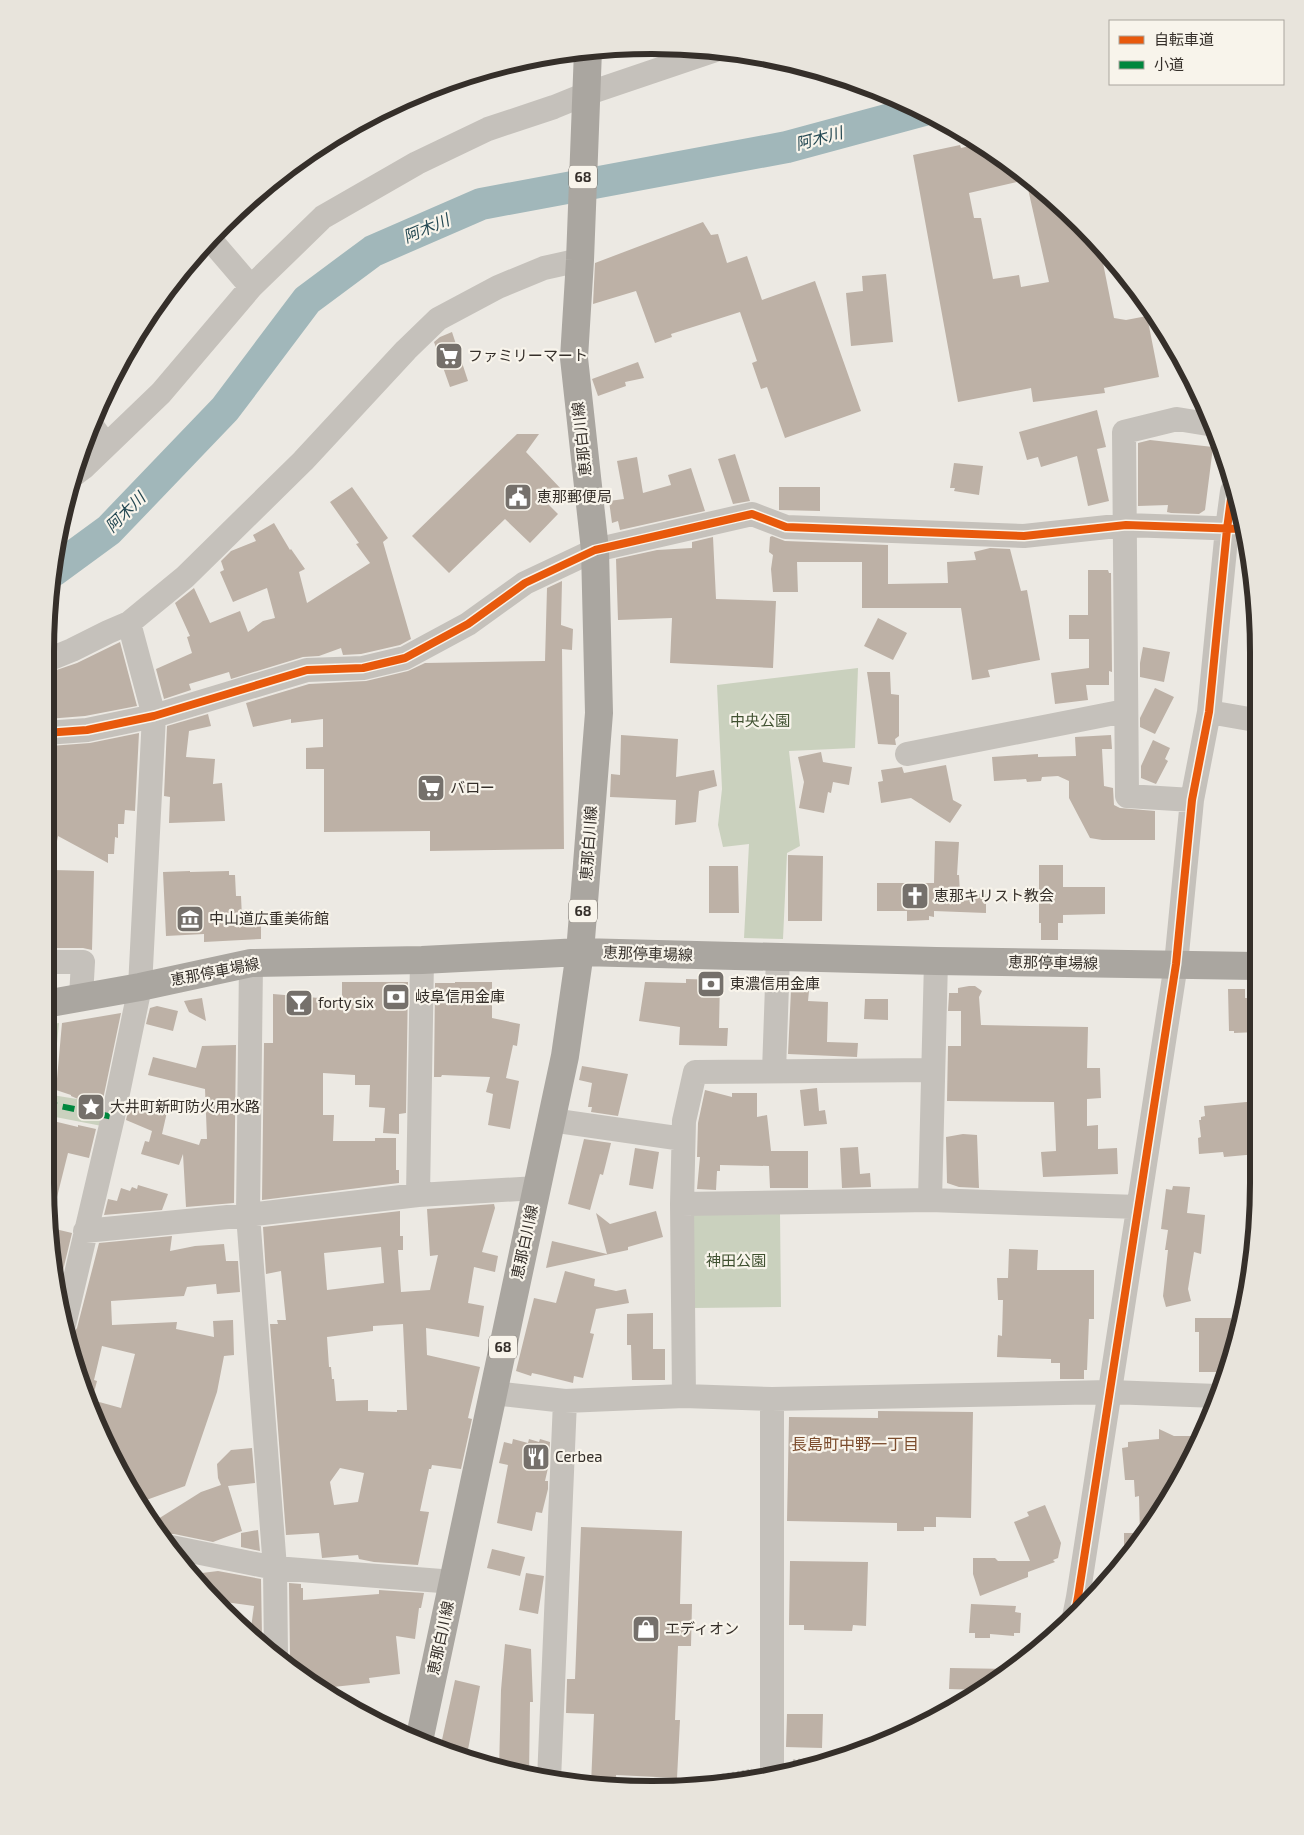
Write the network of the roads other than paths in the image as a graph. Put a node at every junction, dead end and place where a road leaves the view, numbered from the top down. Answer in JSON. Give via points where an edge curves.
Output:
{"nodes":[{"id":1,"x":699,"y":56,"type":"edge"},
{"id":2,"x":588,"y":58,"type":"edge"},
{"id":3,"x":586,"y":94,"type":"junction"},
{"id":4,"x":215,"y":244,"type":"edge"},
{"id":5,"x":580,"y":260,"type":"junction"},
{"id":6,"x":251,"y":287,"type":"junction"},
{"id":7,"x":1205,"y":424,"type":"edge"},
{"id":8,"x":96,"y":431,"type":"edge"},
{"id":9,"x":106,"y":445,"type":"junction"},
{"id":10,"x":83,"y":468,"type":"edge"},
{"id":11,"x":1233,"y":510,"type":"edge"},
{"id":12,"x":1126,"y":525,"type":"junction"},
{"id":13,"x":1234,"y":529,"type":"edge"},
{"id":14,"x":595,"y":550,"type":"junction"},
{"id":15,"x":129,"y":623,"type":"junction"},
{"id":16,"x":54,"y":657,"type":"edge"},
{"id":17,"x":1125,"y":711,"type":"junction"},
{"id":18,"x":1209,"y":712,"type":"junction"},
{"id":19,"x":154,"y":716,"type":"junction"},
{"id":20,"x":1250,"y":719,"type":"edge"},
{"id":21,"x":54,"y":732,"type":"edge"},
{"id":22,"x":906,"y":754,"type":"dead end"},
{"id":23,"x":1192,"y":800,"type":"junction"},
{"id":24,"x":580,"y":952,"type":"junction"},
{"id":25,"x":778,"y":957,"type":"junction"},
{"id":26,"x":422,"y":960,"type":"junction"},
{"id":27,"x":936,"y":961,"type":"junction"},
{"id":28,"x":54,"y":962,"type":"edge"},
{"id":29,"x":251,"y":963,"type":"junction"},
{"id":30,"x":1176,"y":964,"type":"junction"},
{"id":31,"x":1250,"y":966,"type":"edge"},
{"id":32,"x":140,"y":987,"type":"junction"},
{"id":33,"x":81,"y":997,"type":"junction"},
{"id":34,"x":54,"y":1002,"type":"edge"},
{"id":35,"x":933,"y":1070,"type":"junction"},
{"id":36,"x":774,"y":1071,"type":"junction"},
{"id":37,"x":551,"y":1120,"type":"junction"},
{"id":38,"x":683,"y":1139,"type":"junction"},
{"id":39,"x":537,"y":1188,"type":"junction"},
{"id":40,"x":418,"y":1195,"type":"junction"},
{"id":41,"x":930,"y":1200,"type":"junction"},
{"id":42,"x":682,"y":1204,"type":"junction"},
{"id":43,"x":1138,"y":1207,"type":"junction"},
{"id":44,"x":248,"y":1215,"type":"junction"},
{"id":45,"x":85,"y":1231,"type":"junction"},
{"id":46,"x":67,"y":1310,"type":"edge"},
{"id":47,"x":1110,"y":1392,"type":"junction"},
{"id":48,"x":493,"y":1393,"type":"junction"},
{"id":49,"x":684,"y":1396,"type":"junction"},
{"id":50,"x":1211,"y":1396,"type":"edge"},
{"id":51,"x":772,"y":1399,"type":"junction"},
{"id":52,"x":565,"y":1401,"type":"junction"},
{"id":53,"x":178,"y":1548,"type":"edge"},
{"id":54,"x":275,"y":1568,"type":"junction"},
{"id":55,"x":454,"y":1582,"type":"junction"},
{"id":56,"x":1082,"y":1599,"type":"edge"},
{"id":57,"x":276,"y":1648,"type":"edge"},
{"id":58,"x":420,"y":1735,"type":"edge"},
{"id":59,"x":772,"y":1765,"type":"edge"},
{"id":60,"x":549,"y":1772,"type":"edge"}],
"edges":[{"from":1,"to":3,"type":"street"},
{"from":2,"to":3,"type":"main road","name":"恵那白川線","number":"68"},
{"from":3,"to":5,"type":"main road","name":"恵那白川線","number":"68"},
{"from":3,"to":6,"type":"street","via":[[488,129],[417,162],[323,217]]},
{"from":4,"to":6,"type":"street"},
{"from":5,"to":14,"type":"main road","name":"恵那白川線","number":"68","via":[[574,358]]},
{"from":5,"to":15,"type":"street","via":[[544,268],[498,287],[438,319],[303,461],[185,577]]},
{"from":6,"to":9,"type":"street","via":[[161,393]]},
{"from":7,"to":12,"type":"street","via":[[1178,419],[1124,432]]},
{"from":8,"to":9,"type":"street"},
{"from":9,"to":10,"type":"street"},
{"from":11,"to":13,"type":"street"},
{"from":12,"to":13,"type":"street"},
{"from":12,"to":14,"type":"street","via":[[1014,536],[786,527],[752,514]]},
{"from":12,"to":17,"type":"street"},
{"from":13,"to":18,"type":"street"},
{"from":14,"to":19,"type":"street","via":[[525,582],[468,624],[405,658],[363,668],[307,670]]},
{"from":14,"to":24,"type":"main road","name":"恵那白川線","number":"68","via":[[599,713]]},
{"from":15,"to":16,"type":"street"},
{"from":15,"to":19,"type":"street"},
{"from":17,"to":22,"type":"street"},
{"from":17,"to":23,"type":"street","via":[[1127,796]]},
{"from":18,"to":20,"type":"street"},
{"from":18,"to":23,"type":"street"},
{"from":19,"to":21,"type":"street","via":[[87,730]]},
{"from":19,"to":32,"type":"street"},
{"from":23,"to":30,"type":"street"},
{"from":24,"to":25,"type":"main road","name":"恵那停車場線"},
{"from":24,"to":26,"type":"main road","name":"恵那停車場線"},
{"from":24,"to":37,"type":"main road","name":"恵那白川線","number":"68","via":[[565,1056]]},
{"from":25,"to":27,"type":"main road","name":"恵那停車場線"},
{"from":25,"to":36,"type":"street"},
{"from":26,"to":29,"type":"main road","name":"恵那停車場線"},
{"from":26,"to":40,"type":"street"},
{"from":27,"to":30,"type":"main road","name":"恵那停車場線"},
{"from":27,"to":35,"type":"street"},
{"from":28,"to":33,"type":"street","via":[[82,962]]},
{"from":29,"to":32,"type":"main road","name":"恵那停車場線"},
{"from":29,"to":44,"type":"street"},
{"from":30,"to":31,"type":"main road","name":"恵那停車場線"},
{"from":30,"to":43,"type":"street"},
{"from":32,"to":33,"type":"main road","name":"恵那停車場線"},
{"from":32,"to":45,"type":"street"},
{"from":33,"to":34,"type":"main road","name":"恵那停車場線"},
{"from":35,"to":36,"type":"street"},
{"from":35,"to":41,"type":"street"},
{"from":36,"to":38,"type":"street","via":[[695,1072]]},
{"from":37,"to":38,"type":"street"},
{"from":37,"to":39,"type":"main road","name":"恵那白川線","number":"68"},
{"from":38,"to":42,"type":"street"},
{"from":39,"to":40,"type":"street"},
{"from":39,"to":48,"type":"main road","name":"恵那白川線","number":"68"},
{"from":40,"to":44,"type":"street"},
{"from":41,"to":42,"type":"street"},
{"from":41,"to":43,"type":"street"},
{"from":42,"to":49,"type":"street"},
{"from":43,"to":47,"type":"street"},
{"from":44,"to":45,"type":"street"},
{"from":44,"to":54,"type":"street"},
{"from":45,"to":46,"type":"street"},
{"from":47,"to":50,"type":"street"},
{"from":47,"to":51,"type":"street"},
{"from":47,"to":56,"type":"street"},
{"from":48,"to":52,"type":"street"},
{"from":48,"to":55,"type":"main road","name":"恵那白川線","number":"68"},
{"from":49,"to":51,"type":"street"},
{"from":49,"to":52,"type":"street"},
{"from":51,"to":59,"type":"street"},
{"from":52,"to":60,"type":"street"},
{"from":53,"to":54,"type":"street"},
{"from":54,"to":55,"type":"street"},
{"from":54,"to":57,"type":"street"},
{"from":55,"to":58,"type":"main road","name":"恵那白川線","number":"68"}]}
